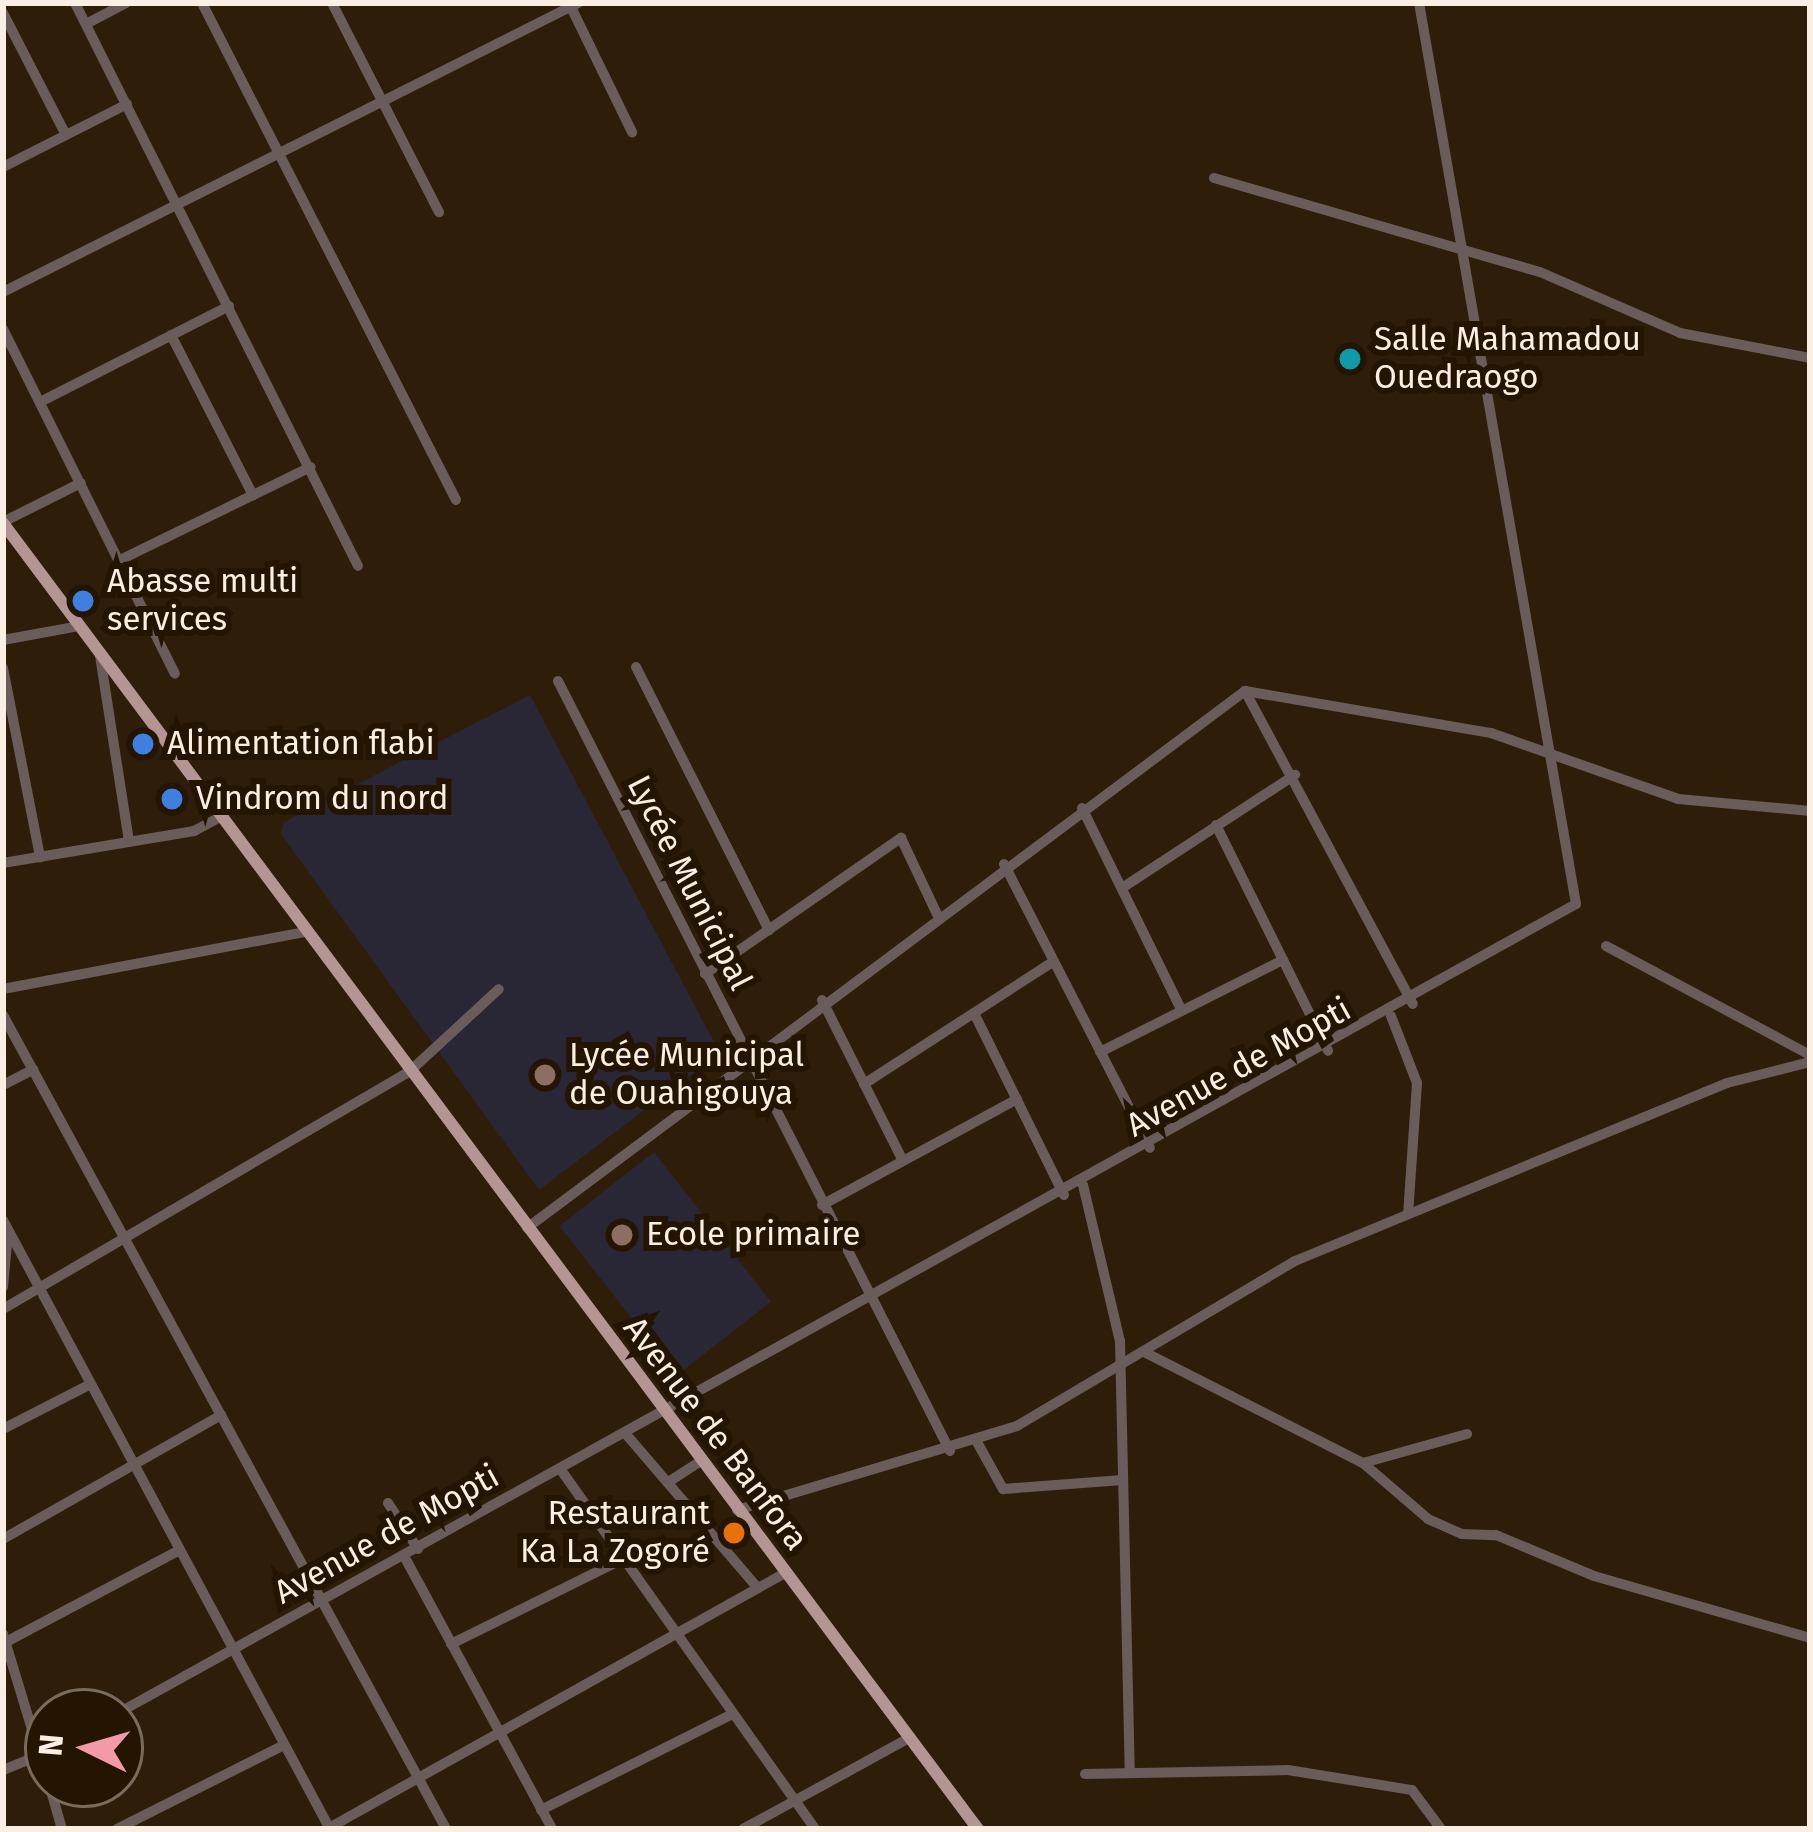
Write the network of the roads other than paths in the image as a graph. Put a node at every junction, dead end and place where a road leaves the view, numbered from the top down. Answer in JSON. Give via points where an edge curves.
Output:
{"nodes":[{"id":1,"x":75,"y":3,"type":"edge"},
{"id":2,"x":126,"y":3,"type":"edge"},
{"id":3,"x":202,"y":3,"type":"edge"},
{"id":4,"x":332,"y":3,"type":"edge"},
{"id":5,"x":1419,"y":3,"type":"edge"},
{"id":6,"x":572,"y":4,"type":"edge"},
{"id":7,"x":3,"y":13,"type":"edge"},
{"id":8,"x":86,"y":24,"type":"junction"},
{"id":9,"x":382,"y":101,"type":"junction"},
{"id":10,"x":127,"y":104,"type":"junction"},
{"id":11,"x":632,"y":132,"type":"dead end"},
{"id":12,"x":66,"y":135,"type":"junction"},
{"id":13,"x":279,"y":153,"type":"junction"},
{"id":14,"x":3,"y":167,"type":"edge"},
{"id":15,"x":1214,"y":178,"type":"dead end"},
{"id":16,"x":178,"y":204,"type":"junction"},
{"id":17,"x":439,"y":212,"type":"dead end"},
{"id":18,"x":1463,"y":248,"type":"junction"},
{"id":19,"x":3,"y":292,"type":"edge"},
{"id":20,"x":229,"y":306,"type":"junction"},
{"id":21,"x":3,"y":329,"type":"edge"},
{"id":22,"x":171,"y":335,"type":"junction"},
{"id":23,"x":1810,"y":358,"type":"edge"},
{"id":24,"x":40,"y":403,"type":"junction"},
{"id":25,"x":310,"y":467,"type":"junction"},
{"id":26,"x":81,"y":483,"type":"junction"},
{"id":27,"x":253,"y":495,"type":"junction"},
{"id":28,"x":456,"y":500,"type":"dead end"},
{"id":29,"x":3,"y":522,"type":"edge"},
{"id":30,"x":120,"y":560,"type":"junction"},
{"id":31,"x":358,"y":566,"type":"dead end"},
{"id":32,"x":79,"y":626,"type":"junction"},
{"id":33,"x":3,"y":640,"type":"edge"},
{"id":34,"x":99,"y":653,"type":"junction"},
{"id":35,"x":636,"y":667,"type":"dead end"},
{"id":36,"x":3,"y":668,"type":"edge"},
{"id":37,"x":176,"y":674,"type":"dead end"},
{"id":38,"x":557,"y":681,"type":"dead end"},
{"id":39,"x":1245,"y":691,"type":"junction"},
{"id":40,"x":1554,"y":755,"type":"junction"},
{"id":41,"x":1295,"y":775,"type":"junction"},
{"id":42,"x":1082,"y":808,"type":"junction"},
{"id":43,"x":1810,"y":811,"type":"edge"},
{"id":44,"x":220,"y":817,"type":"junction"},
{"id":45,"x":1216,"y":825,"type":"junction"},
{"id":46,"x":129,"y":842,"type":"junction"},
{"id":47,"x":40,"y":857,"type":"junction"},
{"id":48,"x":3,"y":863,"type":"edge"},
{"id":49,"x":1004,"y":864,"type":"junction"},
{"id":50,"x":1122,"y":889,"type":"junction"},
{"id":51,"x":937,"y":914,"type":"junction"},
{"id":52,"x":769,"y":930,"type":"junction"},
{"id":53,"x":306,"y":932,"type":"junction"},
{"id":54,"x":1606,"y":946,"type":"dead end"},
{"id":55,"x":1283,"y":960,"type":"junction"},
{"id":56,"x":1054,"y":961,"type":"junction"},
{"id":57,"x":705,"y":974,"type":"junction"},
{"id":58,"x":3,"y":989,"type":"edge"},
{"id":59,"x":499,"y":989,"type":"dead end"},
{"id":60,"x":822,"y":1000,"type":"junction"},
{"id":61,"x":1413,"y":1004,"type":"junction"},
{"id":62,"x":1182,"y":1011,"type":"junction"},
{"id":63,"x":974,"y":1013,"type":"junction"},
{"id":64,"x":3,"y":1015,"type":"edge"},
{"id":65,"x":1391,"y":1016,"type":"junction"},
{"id":66,"x":1328,"y":1051,"type":"junction"},
{"id":67,"x":1100,"y":1052,"type":"junction"},
{"id":68,"x":748,"y":1058,"type":"junction"},
{"id":69,"x":1810,"y":1059,"type":"edge"},
{"id":70,"x":33,"y":1070,"type":"junction"},
{"id":71,"x":410,"y":1072,"type":"junction"},
{"id":72,"x":864,"y":1084,"type":"junction"},
{"id":73,"x":3,"y":1085,"type":"edge"},
{"id":74,"x":1017,"y":1099,"type":"junction"},
{"id":75,"x":1150,"y":1148,"type":"junction"},
{"id":76,"x":903,"y":1161,"type":"junction"},
{"id":77,"x":1082,"y":1185,"type":"junction"},
{"id":78,"x":1064,"y":1195,"type":"junction"},
{"id":79,"x":822,"y":1205,"type":"junction"},
{"id":80,"x":1408,"y":1214,"type":"junction"},
{"id":81,"x":6,"y":1225,"type":"edge"},
{"id":82,"x":527,"y":1228,"type":"junction"},
{"id":83,"x":128,"y":1244,"type":"junction"},
{"id":84,"x":3,"y":1287,"type":"edge"},
{"id":85,"x":42,"y":1289,"type":"junction"},
{"id":86,"x":870,"y":1301,"type":"junction"},
{"id":87,"x":3,"y":1310,"type":"edge"},
{"id":88,"x":1146,"y":1353,"type":"junction"},
{"id":89,"x":1120,"y":1370,"type":"junction"},
{"id":90,"x":88,"y":1385,"type":"junction"},
{"id":91,"x":663,"y":1411,"type":"junction"},
{"id":92,"x":220,"y":1415,"type":"junction"},
{"id":93,"x":3,"y":1429,"type":"edge"},
{"id":94,"x":625,"y":1433,"type":"junction"},
{"id":95,"x":1467,"y":1434,"type":"dead end"},
{"id":96,"x":977,"y":1442,"type":"junction"},
{"id":97,"x":950,"y":1451,"type":"junction"},
{"id":98,"x":701,"y":1461,"type":"junction"},
{"id":99,"x":1363,"y":1463,"type":"junction"},
{"id":100,"x":133,"y":1468,"type":"junction"},
{"id":101,"x":561,"y":1470,"type":"junction"},
{"id":102,"x":1123,"y":1480,"type":"junction"},
{"id":103,"x":670,"y":1481,"type":"junction"},
{"id":104,"x":388,"y":1503,"type":"dead end"},
{"id":105,"x":737,"y":1510,"type":"junction"},
{"id":106,"x":3,"y":1539,"type":"edge"},
{"id":107,"x":418,"y":1549,"type":"junction"},
{"id":108,"x":178,"y":1551,"type":"junction"},
{"id":109,"x":404,"y":1556,"type":"junction"},
{"id":110,"x":621,"y":1560,"type":"junction"},
{"id":111,"x":785,"y":1573,"type":"junction"},
{"id":112,"x":758,"y":1588,"type":"junction"},
{"id":113,"x":322,"y":1602,"type":"junction"},
{"id":114,"x":673,"y":1636,"type":"junction"},
{"id":115,"x":4,"y":1638,"type":"edge"},
{"id":116,"x":1810,"y":1638,"type":"edge"},
{"id":117,"x":451,"y":1644,"type":"junction"},
{"id":118,"x":232,"y":1651,"type":"junction"},
{"id":119,"x":24,"y":1696,"type":"edge"},
{"id":120,"x":144,"y":1699,"type":"edge"},
{"id":121,"x":731,"y":1715,"type":"junction"},
{"id":122,"x":499,"y":1735,"type":"junction"},
{"id":123,"x":910,"y":1738,"type":"junction"},
{"id":124,"x":284,"y":1744,"type":"junction"},
{"id":125,"x":1130,"y":1770,"type":"junction"},
{"id":126,"x":1085,"y":1774,"type":"dead end"},
{"id":127,"x":419,"y":1780,"type":"junction"},
{"id":128,"x":795,"y":1801,"type":"junction"},
{"id":129,"x":541,"y":1810,"type":"junction"},
{"id":130,"x":117,"y":1829,"type":"edge"},
{"id":131,"x":329,"y":1829,"type":"edge"},
{"id":132,"x":446,"y":1829,"type":"edge"},
{"id":133,"x":552,"y":1829,"type":"edge"},
{"id":134,"x":743,"y":1829,"type":"edge"},
{"id":135,"x":815,"y":1829,"type":"edge"},
{"id":136,"x":978,"y":1829,"type":"edge"},
{"id":137,"x":1441,"y":1829,"type":"edge"}],
"edges":[{"from":1,"to":8,"type":"street"},
{"from":2,"to":8,"type":"street"},
{"from":3,"to":13,"type":"street"},
{"from":4,"to":9,"type":"street"},
{"from":5,"to":18,"type":"street","name":"Avenue de Mopti"},
{"from":6,"to":9,"type":"street"},
{"from":6,"to":11,"type":"street"},
{"from":7,"to":12,"type":"street"},
{"from":8,"to":10,"type":"street"},
{"from":9,"to":13,"type":"street"},
{"from":9,"to":17,"type":"street"},
{"from":10,"to":12,"type":"street"},
{"from":10,"to":16,"type":"street"},
{"from":12,"to":14,"type":"street"},
{"from":13,"to":16,"type":"street"},
{"from":13,"to":28,"type":"street"},
{"from":15,"to":18,"type":"street"},
{"from":16,"to":19,"type":"street"},
{"from":16,"to":20,"type":"street"},
{"from":18,"to":23,"type":"street","via":[[1680,333]]},
{"from":18,"to":40,"type":"street","name":"Avenue de Mopti"},
{"from":20,"to":22,"type":"street"},
{"from":20,"to":25,"type":"street"},
{"from":21,"to":24,"type":"street"},
{"from":22,"to":24,"type":"street"},
{"from":22,"to":27,"type":"street"},
{"from":24,"to":26,"type":"street"},
{"from":25,"to":27,"type":"street"},
{"from":25,"to":31,"type":"street"},
{"from":26,"to":29,"type":"street"},
{"from":26,"to":30,"type":"street"},
{"from":27,"to":30,"type":"street"},
{"from":29,"to":32,"type":"main road","name":"Avenue de Banfora"},
{"from":30,"to":37,"type":"street"},
{"from":32,"to":33,"type":"street"},
{"from":32,"to":34,"type":"main road","name":"Avenue de Banfora"},
{"from":34,"to":44,"type":"main road","name":"Avenue de Banfora"},
{"from":34,"to":46,"type":"street","name":"Avenue de Banfora"},
{"from":35,"to":52,"type":"street"},
{"from":36,"to":47,"type":"street"},
{"from":38,"to":57,"type":"street","name":"Lycée Municipal"},
{"from":39,"to":40,"type":"street","via":[[1491,733]]},
{"from":39,"to":41,"type":"street"},
{"from":39,"to":42,"type":"street"},
{"from":40,"to":43,"type":"street","via":[[1678,799]]},
{"from":40,"to":61,"type":"street","name":"Avenue de Mopti","via":[[1576,904]]},
{"from":41,"to":45,"type":"street"},
{"from":41,"to":61,"type":"street"},
{"from":42,"to":49,"type":"street"},
{"from":42,"to":50,"type":"street"},
{"from":44,"to":46,"type":"street"},
{"from":44,"to":53,"type":"main road","name":"Avenue de Banfora"},
{"from":45,"to":50,"type":"street"},
{"from":45,"to":55,"type":"street"},
{"from":46,"to":47,"type":"street"},
{"from":47,"to":48,"type":"street"},
{"from":49,"to":51,"type":"street"},
{"from":49,"to":56,"type":"street"},
{"from":50,"to":62,"type":"street"},
{"from":51,"to":52,"type":"street","via":[[901,838]]},
{"from":51,"to":60,"type":"street"},
{"from":52,"to":57,"type":"street"},
{"from":53,"to":58,"type":"street"},
{"from":53,"to":71,"type":"main road","name":"Avenue de Banfora"},
{"from":54,"to":69,"type":"street"},
{"from":55,"to":62,"type":"street"},
{"from":55,"to":66,"type":"street"},
{"from":56,"to":63,"type":"street"},
{"from":56,"to":67,"type":"street"},
{"from":57,"to":68,"type":"street","name":"Lycée Municipal"},
{"from":59,"to":71,"type":"street"},
{"from":60,"to":68,"type":"street"},
{"from":60,"to":72,"type":"street"},
{"from":61,"to":65,"type":"street","name":"Avenue de Mopti"},
{"from":62,"to":67,"type":"street"},
{"from":63,"to":72,"type":"street"},
{"from":63,"to":74,"type":"street"},
{"from":64,"to":70,"type":"street"},
{"from":65,"to":66,"type":"street","name":"Avenue de Mopti"},
{"from":65,"to":80,"type":"street","via":[[1417,1084]]},
{"from":66,"to":75,"type":"street","name":"Avenue de Mopti"},
{"from":67,"to":75,"type":"street"},
{"from":68,"to":79,"type":"street","name":"Lycée Municipal"},
{"from":68,"to":82,"type":"street"},
{"from":69,"to":80,"type":"street","via":[[1727,1083]]},
{"from":70,"to":73,"type":"street"},
{"from":70,"to":83,"type":"street"},
{"from":71,"to":82,"type":"main road","name":"Avenue de Banfora"},
{"from":71,"to":83,"type":"street"},
{"from":72,"to":76,"type":"street"},
{"from":74,"to":76,"type":"street"},
{"from":74,"to":78,"type":"street"},
{"from":75,"to":77,"type":"street","name":"Avenue de Mopti"},
{"from":76,"to":79,"type":"street"},
{"from":77,"to":78,"type":"street","name":"Avenue de Mopti"},
{"from":77,"to":89,"type":"street"},
{"from":78,"to":86,"type":"street","name":"Avenue de Mopti"},
{"from":79,"to":86,"type":"street","name":"Lycée Municipal"},
{"from":80,"to":88,"type":"street","via":[[1294,1262]]},
{"from":81,"to":84,"type":"street"},
{"from":81,"to":85,"type":"street"},
{"from":82,"to":91,"type":"main road","name":"Avenue de Banfora"},
{"from":83,"to":85,"type":"street"},
{"from":83,"to":92,"type":"street"},
{"from":85,"to":87,"type":"street"},
{"from":85,"to":90,"type":"street"},
{"from":86,"to":91,"type":"street","name":"Avenue de Mopti"},
{"from":86,"to":97,"type":"street","name":"Lycée Municipal"},
{"from":88,"to":89,"type":"street"},
{"from":88,"to":99,"type":"street"},
{"from":89,"to":96,"type":"street"},
{"from":89,"to":102,"type":"street"},
{"from":90,"to":93,"type":"street"},
{"from":90,"to":100,"type":"street"},
{"from":91,"to":94,"type":"street","name":"Avenue de Mopti"},
{"from":91,"to":98,"type":"main road","name":"Avenue de Banfora"},
{"from":92,"to":100,"type":"street"},
{"from":92,"to":113,"type":"street"},
{"from":94,"to":101,"type":"street","name":"Avenue de Mopti"},
{"from":94,"to":103,"type":"street"},
{"from":95,"to":99,"type":"street"},
{"from":96,"to":97,"type":"street"},
{"from":96,"to":102,"type":"street","via":[[1003,1489]]},
{"from":97,"to":105,"type":"street"},
{"from":98,"to":103,"type":"street"},
{"from":98,"to":105,"type":"main road","name":"Avenue de Banfora"},
{"from":99,"to":116,"type":"street","via":[[1428,1520],[1462,1534]]},
{"from":100,"to":106,"type":"street"},
{"from":100,"to":108,"type":"street"},
{"from":101,"to":107,"type":"street","name":"Avenue de Mopti"},
{"from":101,"to":110,"type":"street"},
{"from":102,"to":125,"type":"street"},
{"from":103,"to":112,"type":"street"},
{"from":104,"to":107,"type":"street"},
{"from":105,"to":111,"type":"main road","name":"Avenue de Banfora"},
{"from":107,"to":109,"type":"street","name":"Avenue de Mopti"},
{"from":108,"to":115,"type":"street"},
{"from":108,"to":118,"type":"street"},
{"from":109,"to":113,"type":"street","name":"Avenue de Mopti"},
{"from":109,"to":117,"type":"street"},
{"from":110,"to":114,"type":"street"},
{"from":110,"to":117,"type":"street"},
{"from":111,"to":112,"type":"street"},
{"from":111,"to":123,"type":"main road","name":"Avenue de Banfora"},
{"from":112,"to":114,"type":"street"},
{"from":113,"to":118,"type":"street","name":"Avenue de Mopti"},
{"from":113,"to":127,"type":"street"},
{"from":114,"to":121,"type":"street"},
{"from":114,"to":122,"type":"street"},
{"from":115,"to":119,"type":"street"},
{"from":117,"to":122,"type":"street"},
{"from":118,"to":120,"type":"street","name":"Avenue de Mopti"},
{"from":118,"to":124,"type":"street"},
{"from":121,"to":128,"type":"street"},
{"from":121,"to":129,"type":"street"},
{"from":122,"to":127,"type":"street"},
{"from":122,"to":129,"type":"street"},
{"from":123,"to":128,"type":"street"},
{"from":123,"to":136,"type":"main road","name":"Avenue de Banfora"},
{"from":124,"to":130,"type":"street"},
{"from":124,"to":131,"type":"street"},
{"from":125,"to":126,"type":"street"},
{"from":125,"to":137,"type":"street","via":[[1262,1767],[1412,1790]]},
{"from":127,"to":131,"type":"street"},
{"from":127,"to":132,"type":"street"},
{"from":128,"to":134,"type":"street"},
{"from":128,"to":135,"type":"street"},
{"from":129,"to":133,"type":"street"}]}
